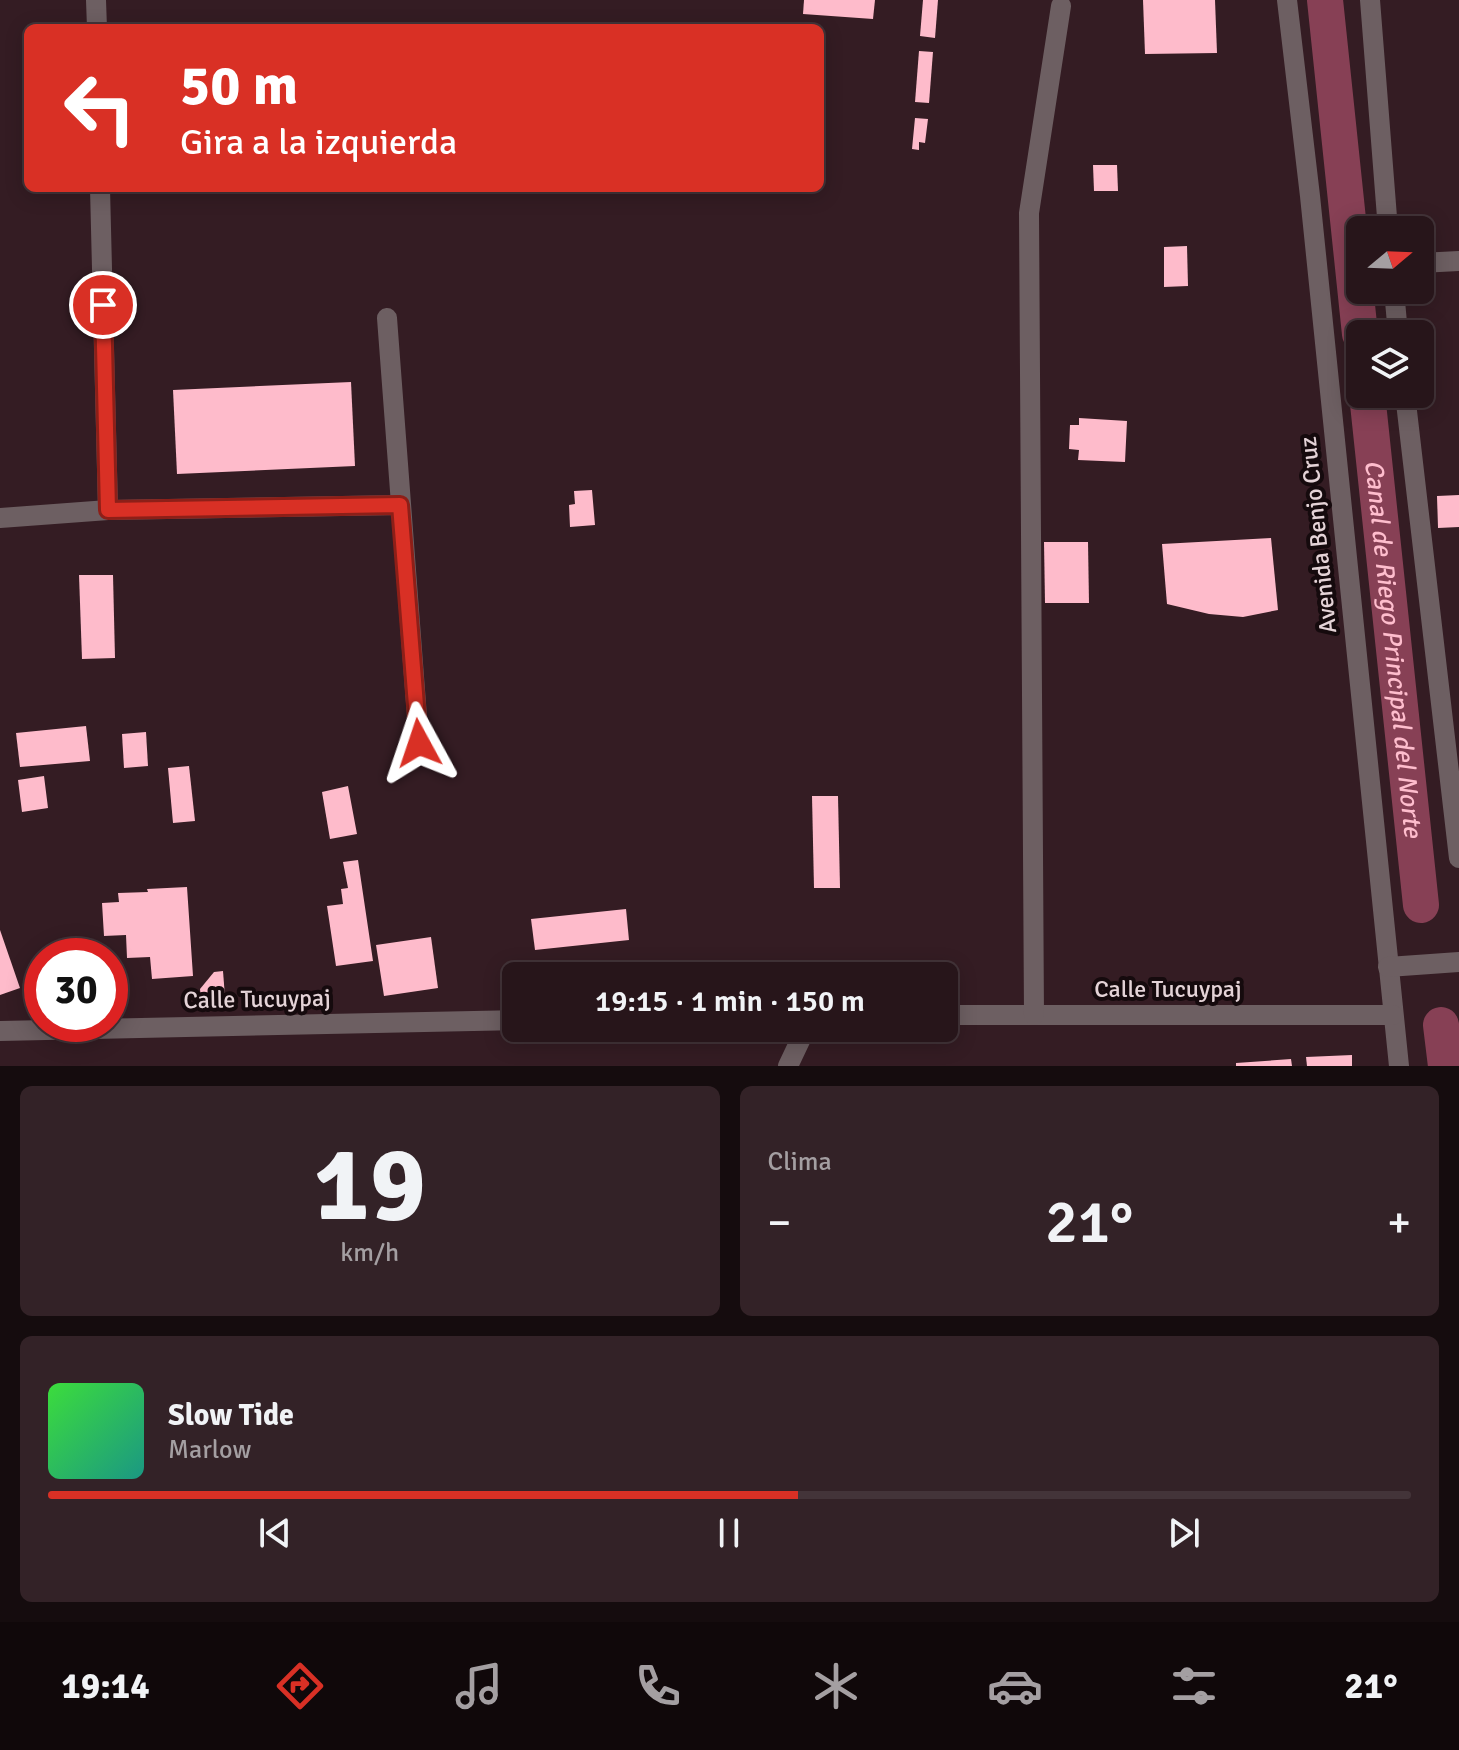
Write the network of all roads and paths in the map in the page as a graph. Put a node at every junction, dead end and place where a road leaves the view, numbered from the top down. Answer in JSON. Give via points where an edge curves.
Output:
{"nodes":[{"id":1,"x":96,"y":0,"type":"edge"},
{"id":2,"x":1287,"y":0,"type":"edge"},
{"id":3,"x":1370,"y":0,"type":"edge"},
{"id":4,"x":1061,"y":6,"type":"dead end"},
{"id":5,"x":97,"y":24,"type":"edge"},
{"id":6,"x":100,"y":192,"type":"edge"},
{"id":7,"x":1387,"y":216,"type":"edge"},
{"id":8,"x":1459,"y":261,"type":"edge"},
{"id":9,"x":1434,"y":262,"type":"edge"},
{"id":10,"x":387,"y":318,"type":"dead end"},
{"id":11,"x":1407,"y":408,"type":"edge"},
{"id":12,"x":400,"y":505,"type":"junction"},
{"id":13,"x":108,"y":510,"type":"junction"},
{"id":14,"x":0,"y":518,"type":"edge"},
{"id":15,"x":419,"y":743,"type":"dead end"},
{"id":16,"x":1459,"y":856,"type":"edge"},
{"id":17,"x":1459,"y":962,"type":"edge"},
{"id":18,"x":1388,"y":967,"type":"junction"},
{"id":19,"x":958,"y":1015,"type":"edge"},
{"id":20,"x":1034,"y":1015,"type":"junction"},
{"id":21,"x":1393,"y":1015,"type":"junction"},
{"id":22,"x":502,"y":1020,"type":"edge"},
{"id":23,"x":0,"y":1031,"type":"edge"},
{"id":24,"x":799,"y":1042,"type":"edge"},
{"id":25,"x":788,"y":1066,"type":"edge"},
{"id":26,"x":1399,"y":1066,"type":"edge"}],
"edges":[{"from":1,"to":5,"type":"street"},
{"from":2,"to":18,"type":"street","name":"Avenida Benjo Cruz"},
{"from":3,"to":7,"type":"street"},
{"from":4,"to":20,"type":"street","via":[[1029,213]]},
{"from":6,"to":13,"type":"street"},
{"from":8,"to":9,"type":"street"},
{"from":10,"to":12,"type":"street"},
{"from":11,"to":16,"type":"street"},
{"from":12,"to":13,"type":"street"},
{"from":12,"to":15,"type":"street"},
{"from":13,"to":14,"type":"street"},
{"from":17,"to":18,"type":"street"},
{"from":18,"to":21,"type":"street","name":"Avenida Benjo Cruz"},
{"from":19,"to":20,"type":"street","name":"Calle Tucuypaj"},
{"from":20,"to":21,"type":"street","name":"Calle Tucuypaj"},
{"from":21,"to":26,"type":"street","name":"Avenida Benjo Cruz"},
{"from":22,"to":23,"type":"street","name":"Calle Tucuypaj"},
{"from":24,"to":25,"type":"street"}]}
